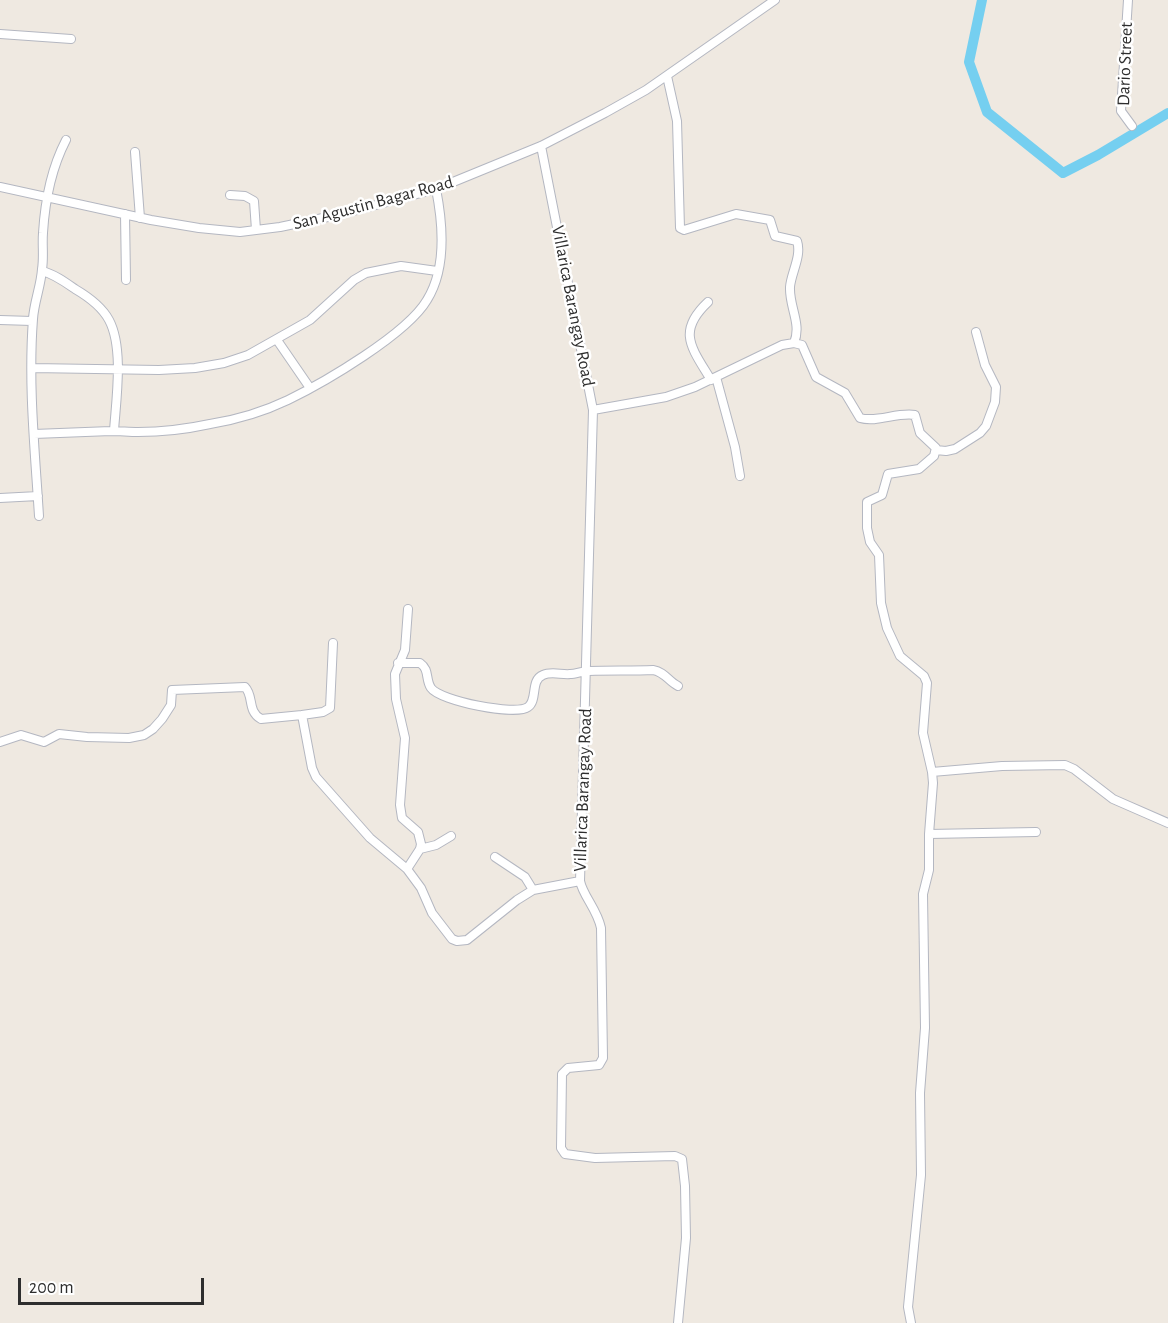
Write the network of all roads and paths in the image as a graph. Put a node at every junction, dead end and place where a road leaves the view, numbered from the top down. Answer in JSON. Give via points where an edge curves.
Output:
{"nodes":[{"id":1,"x":775,"y":0,"type":"edge"},
{"id":2,"x":1128,"y":0,"type":"edge"},
{"id":3,"x":0,"y":34,"type":"edge"},
{"id":4,"x":71,"y":39,"type":"dead end"},
{"id":5,"x":667,"y":76,"type":"junction"},
{"id":6,"x":1132,"y":126,"type":"dead end"},
{"id":7,"x":66,"y":140,"type":"dead end"},
{"id":8,"x":541,"y":146,"type":"junction"},
{"id":9,"x":135,"y":152,"type":"dead end"},
{"id":10,"x":0,"y":187,"type":"edge"},
{"id":11,"x":436,"y":189,"type":"junction"},
{"id":12,"x":230,"y":195,"type":"dead end"},
{"id":13,"x":47,"y":197,"type":"junction"},
{"id":14,"x":125,"y":214,"type":"junction"},
{"id":15,"x":140,"y":218,"type":"junction"},
{"id":16,"x":256,"y":230,"type":"junction"},
{"id":17,"x":42,"y":271,"type":"junction"},
{"id":18,"x":437,"y":271,"type":"junction"},
{"id":19,"x":126,"y":280,"type":"dead end"},
{"id":20,"x":708,"y":302,"type":"dead end"},
{"id":21,"x":0,"y":320,"type":"edge"},
{"id":22,"x":32,"y":321,"type":"junction"},
{"id":23,"x":976,"y":332,"type":"dead end"},
{"id":24,"x":277,"y":340,"type":"junction"},
{"id":25,"x":794,"y":343,"type":"junction"},
{"id":26,"x":32,"y":368,"type":"junction"},
{"id":27,"x":118,"y":368,"type":"junction"},
{"id":28,"x":714,"y":378,"type":"junction"},
{"id":29,"x":310,"y":388,"type":"junction"},
{"id":30,"x":593,"y":410,"type":"junction"},
{"id":31,"x":114,"y":431,"type":"junction"},
{"id":32,"x":34,"y":434,"type":"junction"},
{"id":33,"x":936,"y":450,"type":"junction"},
{"id":34,"x":740,"y":476,"type":"dead end"},
{"id":35,"x":38,"y":496,"type":"junction"},
{"id":36,"x":0,"y":498,"type":"edge"},
{"id":37,"x":39,"y":516,"type":"dead end"},
{"id":38,"x":408,"y":609,"type":"dead end"},
{"id":39,"x":333,"y":643,"type":"dead end"},
{"id":40,"x":398,"y":663,"type":"junction"},
{"id":41,"x":587,"y":671,"type":"junction"},
{"id":42,"x":678,"y":686,"type":"dead end"},
{"id":43,"x":302,"y":715,"type":"junction"},
{"id":44,"x":0,"y":742,"type":"edge"},
{"id":45,"x":932,"y":772,"type":"junction"},
{"id":46,"x":1168,"y":822,"type":"edge"},
{"id":47,"x":1036,"y":832,"type":"dead end"},
{"id":48,"x":929,"y":834,"type":"junction"},
{"id":49,"x":450,"y":836,"type":"dead end"},
{"id":50,"x":420,"y":849,"type":"junction"},
{"id":51,"x":495,"y":857,"type":"dead end"},
{"id":52,"x":407,"y":869,"type":"junction"},
{"id":53,"x":580,"y":880,"type":"junction"},
{"id":54,"x":534,"y":890,"type":"junction"},
{"id":55,"x":678,"y":1323,"type":"edge"},
{"id":56,"x":911,"y":1323,"type":"edge"}],
"edges":[{"from":1,"to":5,"type":"street","name":"San Agustin Bagar Road"},
{"from":2,"to":6,"type":"street","name":"Dario Street","via":[[1121,111]]},
{"from":3,"to":4,"type":"street"},
{"from":5,"to":8,"type":"street","name":"San Agustin Bagar Road"},
{"from":5,"to":25,"type":"street","via":[[677,121],[680,228],[743,214],[770,220],[775,236],[797,241],[790,284],[797,327]]},
{"from":7,"to":13,"type":"street"},
{"from":8,"to":11,"type":"street","name":"San Agustin Bagar Road"},
{"from":8,"to":30,"type":"street","name":"Villarica Barangay Road"},
{"from":9,"to":15,"type":"street"},
{"from":10,"to":13,"type":"street","name":"San Agustin Bagar Road"},
{"from":11,"to":16,"type":"street","name":"San Agustin Bagar Road","via":[[342,214]]},
{"from":11,"to":18,"type":"street","via":[[442,250]]},
{"from":12,"to":16,"type":"street","via":[[254,201]]},
{"from":13,"to":14,"type":"street","name":"San Agustin Bagar Road"},
{"from":13,"to":17,"type":"street"},
{"from":14,"to":15,"type":"street","name":"San Agustin Bagar Road"},
{"from":14,"to":19,"type":"street"},
{"from":15,"to":16,"type":"street","name":"San Agustin Bagar Road","via":[[199,228]]},
{"from":17,"to":22,"type":"street"},
{"from":17,"to":27,"type":"street","via":[[88,298],[109,320]]},
{"from":18,"to":24,"type":"street","via":[[401,266],[366,273],[310,320]]},
{"from":18,"to":29,"type":"street","via":[[428,299],[401,329]]},
{"from":20,"to":28,"type":"street","via":[[689,332],[691,344]]},
{"from":21,"to":22,"type":"street"},
{"from":22,"to":26,"type":"street"},
{"from":23,"to":33,"type":"street","via":[[985,366],[996,387],[987,426],[955,448],[946,452]]},
{"from":24,"to":27,"type":"street","via":[[224,363],[159,370]]},
{"from":24,"to":29,"type":"street"},
{"from":25,"to":28,"type":"street","via":[[777,346]]},
{"from":25,"to":33,"type":"street","via":[[802,345],[816,377],[845,393],[860,418],[915,415],[920,433]]},
{"from":26,"to":27,"type":"street"},
{"from":26,"to":32,"type":"street"},
{"from":27,"to":31,"type":"street"},
{"from":28,"to":30,"type":"street","via":[[666,397]]},
{"from":28,"to":34,"type":"street"},
{"from":29,"to":31,"type":"street","via":[[286,401],[213,424],[148,432]]},
{"from":30,"to":41,"type":"street","name":"Villarica Barangay Road"},
{"from":31,"to":32,"type":"street"},
{"from":32,"to":35,"type":"street"},
{"from":33,"to":45,"type":"street","via":[[915,471],[888,474],[882,495],[867,502],[866,515],[868,537],[879,555],[881,603],[887,628],[900,656],[927,683],[923,733]]},
{"from":35,"to":36,"type":"street"},
{"from":35,"to":37,"type":"street"},
{"from":38,"to":40,"type":"street","via":[[405,650]]},
{"from":39,"to":43,"type":"street","via":[[330,708]]},
{"from":40,"to":41,"type":"street","via":[[424,666],[431,688],[455,701],[521,709],[530,705],[542,675]]},
{"from":40,"to":50,"type":"street","via":[[395,693],[405,738],[399,805],[404,821],[418,832]]},
{"from":41,"to":42,"type":"street","via":[[653,670]]},
{"from":41,"to":53,"type":"street","name":"Villarica Barangay Road"},
{"from":43,"to":44,"type":"street","via":[[261,719],[253,713],[245,687],[182,689],[171,691],[168,710],[153,729],[136,737],[59,734],[44,742],[21,735]]},
{"from":43,"to":52,"type":"street","via":[[316,777],[370,838]]},
{"from":45,"to":46,"type":"street","via":[[1069,766],[1113,799]]},
{"from":45,"to":48,"type":"street"},
{"from":47,"to":48,"type":"street"},
{"from":48,"to":56,"type":"street","via":[[929,870],[923,894],[921,1174],[908,1307]]},
{"from":49,"to":50,"type":"street"},
{"from":50,"to":52,"type":"street"},
{"from":51,"to":54,"type":"street","via":[[525,877]]},
{"from":52,"to":54,"type":"street","via":[[432,913],[457,941],[466,940]]},
{"from":53,"to":54,"type":"street"},
{"from":53,"to":55,"type":"street","name":"Villarica Barangay Road","via":[[601,928],[603,1058],[599,1065],[568,1068],[562,1074],[562,1151],[595,1158],[682,1159],[686,1238]]}]}
